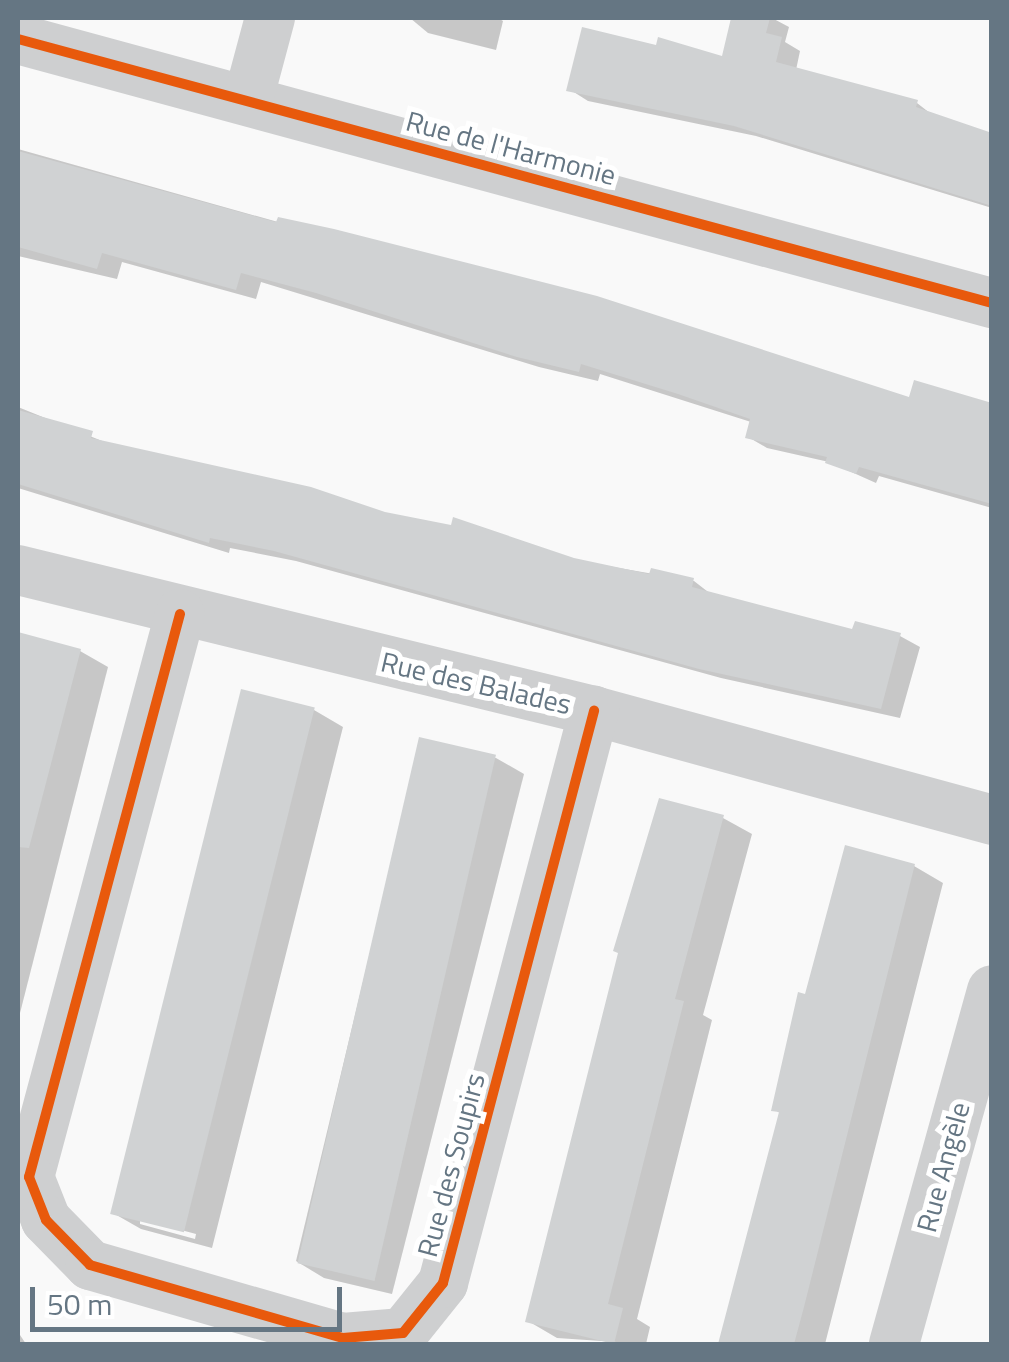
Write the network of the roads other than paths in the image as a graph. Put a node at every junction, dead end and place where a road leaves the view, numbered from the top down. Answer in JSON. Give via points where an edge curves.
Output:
{"nodes":[{"id":1,"x":270,"y":18,"type":"edge"},
{"id":2,"x":18,"y":40,"type":"edge"},
{"id":3,"x":248,"y":100,"type":"junction"},
{"id":4,"x":992,"y":302,"type":"edge"},
{"id":5,"x":18,"y":570,"type":"edge"},
{"id":6,"x":180,"y":614,"type":"junction"},
{"id":7,"x":594,"y":711,"type":"junction"},
{"id":8,"x":992,"y":820,"type":"edge"},
{"id":9,"x":992,"y":990,"type":"edge"},
{"id":10,"x":894,"y":1344,"type":"edge"}],
"edges":[{"from":1,"to":3,"type":"street"},
{"from":2,"to":3,"type":"street","name":"Rue de l'Harmonie"},
{"from":3,"to":4,"type":"street","name":"Rue de l'Harmonie"},
{"from":5,"to":6,"type":"street","name":"Rue des Balades"},
{"from":6,"to":7,"type":"street","name":"Rue des Balades"},
{"from":6,"to":7,"type":"street","name":"Rue des Soupirs","via":[[30,1177],[46,1220],[90,1265],[343,1338],[403,1333],[443,1283]]},
{"from":7,"to":8,"type":"street","name":"Rue des Balades"},
{"from":9,"to":10,"type":"street","name":"Rue Angèle"}]}
